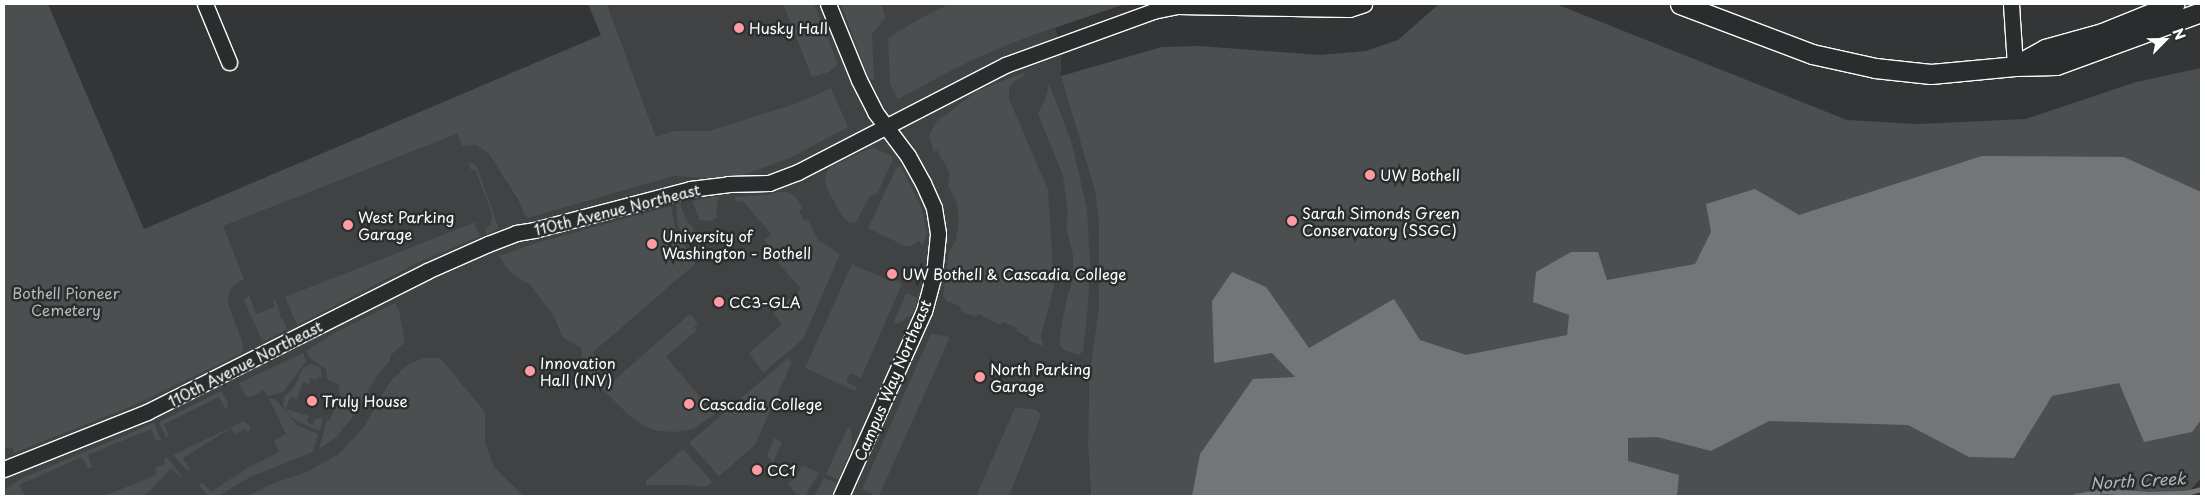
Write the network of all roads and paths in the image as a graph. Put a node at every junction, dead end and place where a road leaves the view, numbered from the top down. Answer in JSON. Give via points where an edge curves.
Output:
{"nodes":[{"id":1,"x":205,"y":4,"type":"edge"},
{"id":2,"x":828,"y":4,"type":"edge"},
{"id":3,"x":1364,"y":4,"type":"edge"},
{"id":4,"x":1680,"y":4,"type":"edge"},
{"id":5,"x":2011,"y":4,"type":"edge"},
{"id":6,"x":2174,"y":4,"type":"edge"},
{"id":7,"x":2201,"y":12,"type":"edge"},
{"id":8,"x":229,"y":62,"type":"dead end"},
{"id":9,"x":2015,"y":66,"type":"junction"},
{"id":10,"x":886,"y":125,"type":"junction"},
{"id":11,"x":4,"y":469,"type":"edge"},
{"id":12,"x":841,"y":496,"type":"edge"}],
"edges":[{"from":1,"to":8,"type":"street"},
{"from":2,"to":10,"type":"street","name":"Campus Way Northeast","via":[[859,80],[875,112]]},
{"from":3,"to":10,"type":"street","name":"110th Avenue Northeast","via":[[1349,9],[1178,6],[1153,10],[1005,65]]},
{"from":4,"to":9,"type":"main road","via":[[1812,54],[1850,64],[1931,74]]},
{"from":5,"to":9,"type":"street"},
{"from":6,"to":9,"type":"main road","via":[[2102,33],[2045,49]]},
{"from":7,"to":9,"type":"main road","via":[[2056,65]]},
{"from":10,"to":11,"type":"street","name":"110th Avenue Northeast","via":[[798,172],[769,183],[690,189],[516,233],[426,270],[147,412]]},
{"from":10,"to":12,"type":"street","name":"Campus Way Northeast","via":[[908,156],[930,198],[936,221],[937,250],[924,311]]}]}
